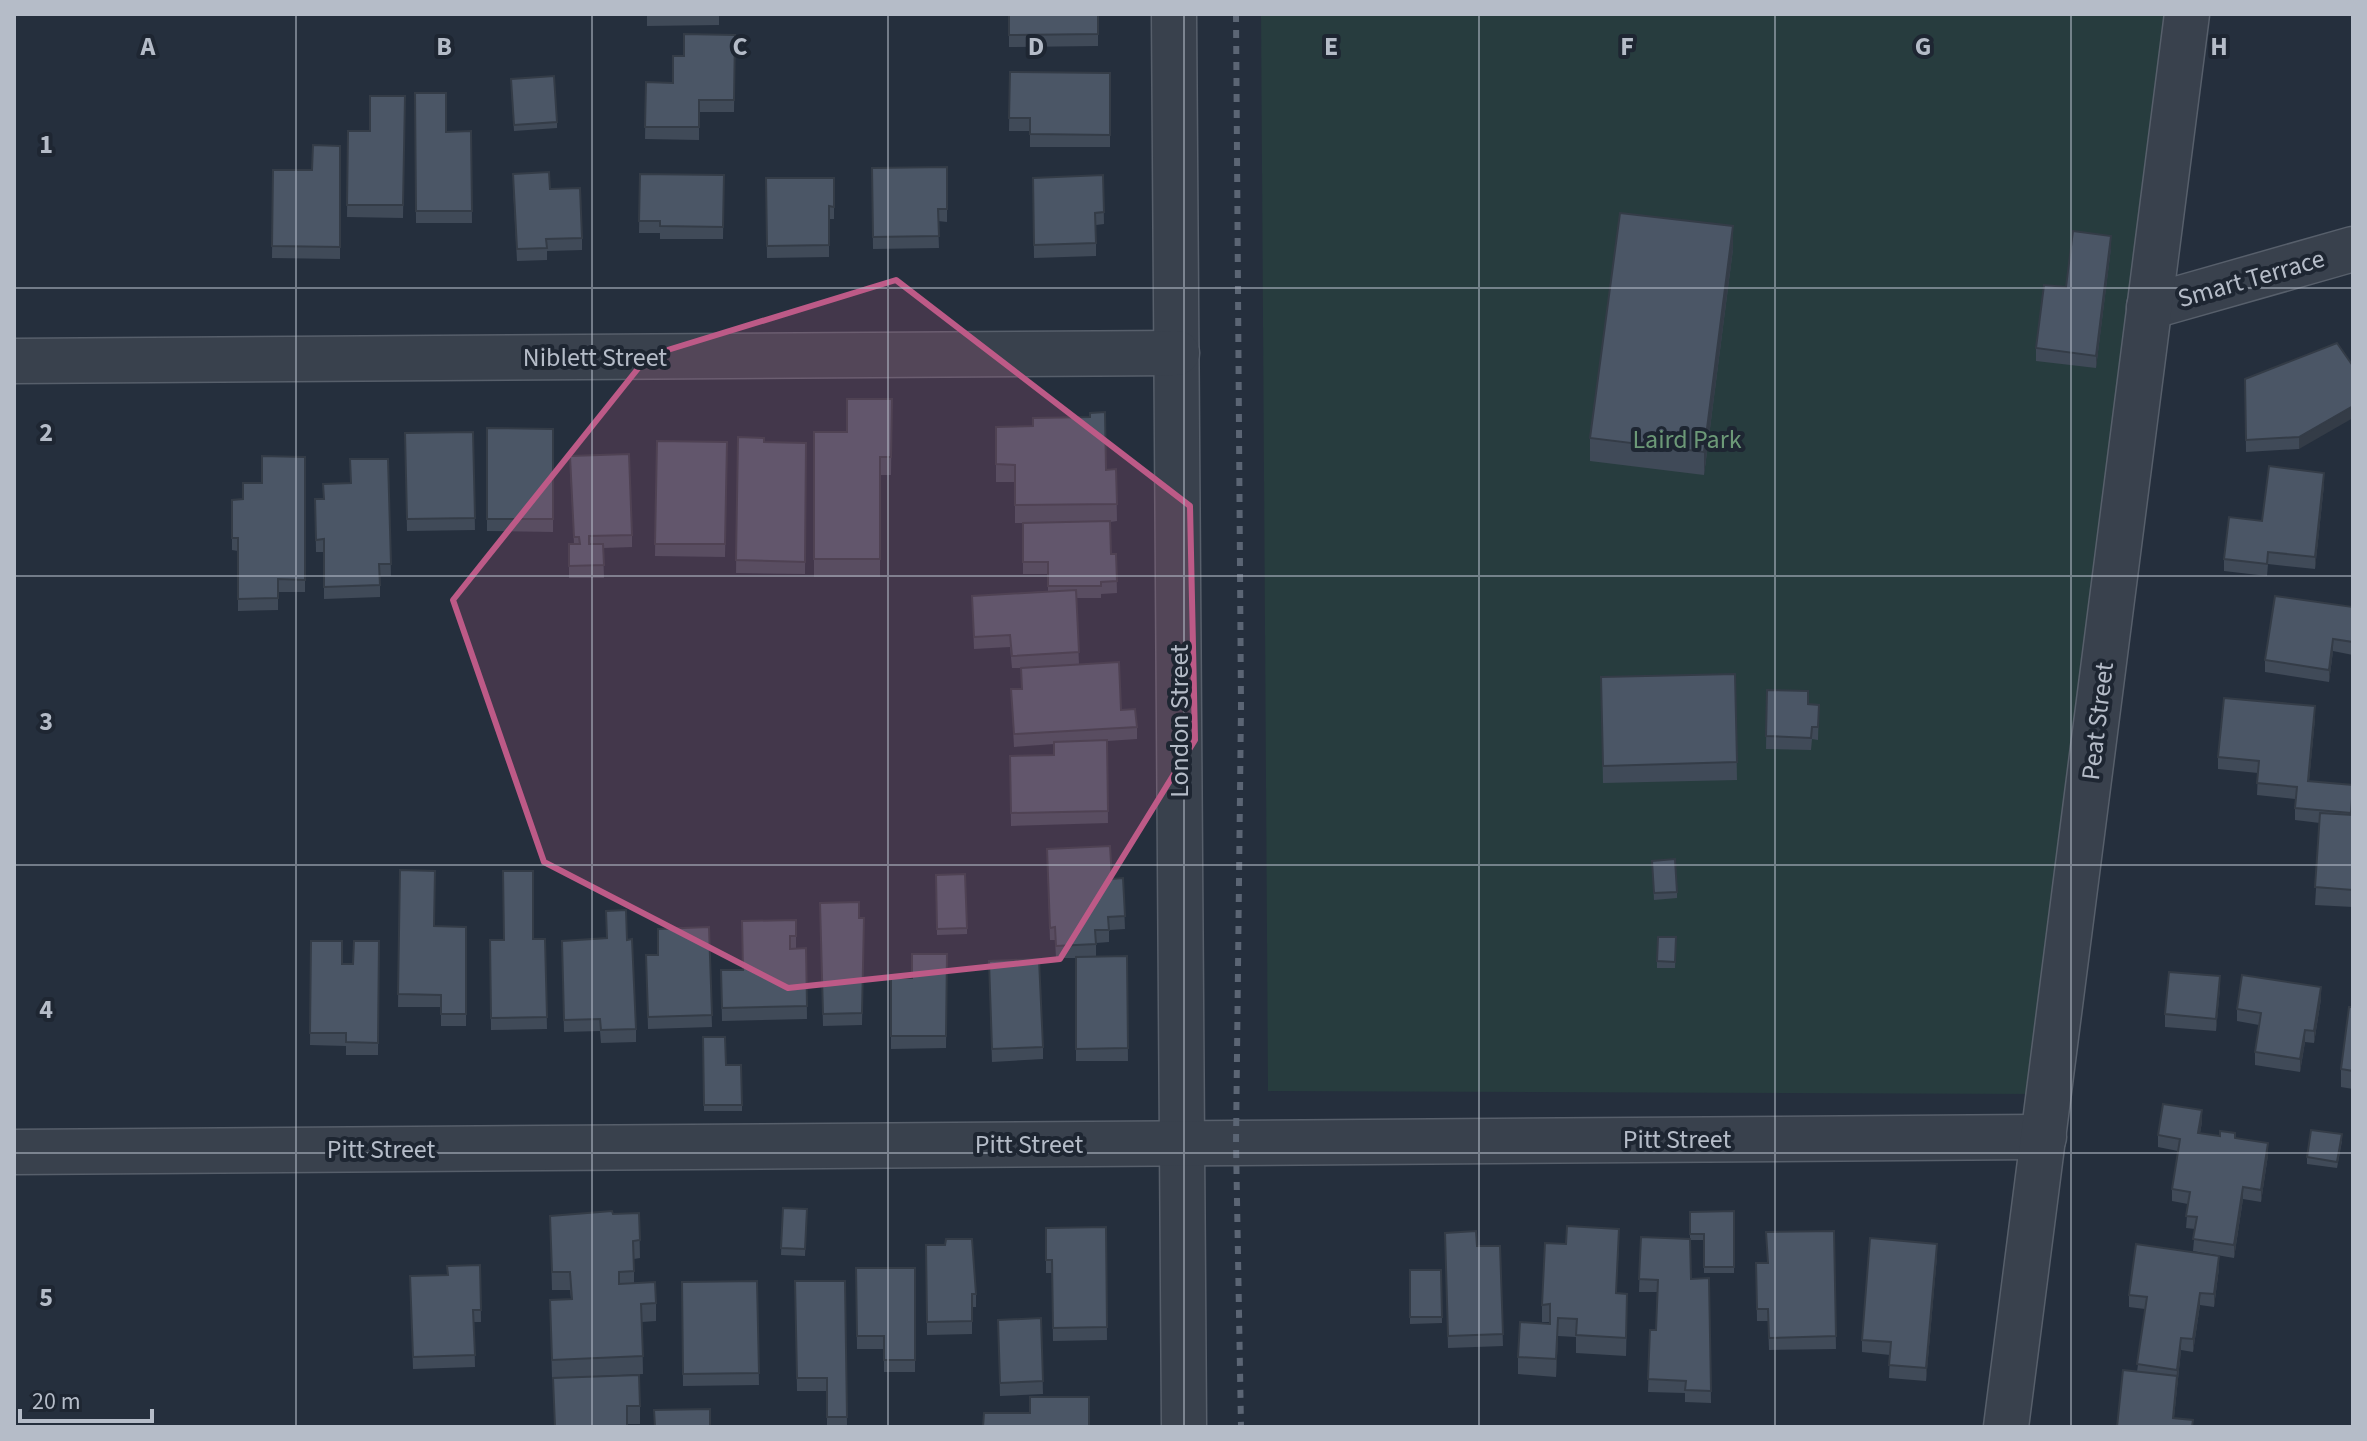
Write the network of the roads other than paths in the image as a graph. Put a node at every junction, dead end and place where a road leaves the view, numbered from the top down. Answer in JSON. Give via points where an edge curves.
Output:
{"nodes":[{"id":1,"x":1174,"y":14,"type":"edge"},
{"id":2,"x":2187,"y":14,"type":"edge"},
{"id":3,"x":2353,"y":249,"type":"edge"},
{"id":4,"x":2149,"y":307,"type":"junction"},
{"id":5,"x":1177,"y":353,"type":"junction"},
{"id":6,"x":14,"y":361,"type":"edge"},
{"id":7,"x":2044,"y":1137,"type":"junction"},
{"id":8,"x":1181,"y":1143,"type":"junction"},
{"id":9,"x":14,"y":1152,"type":"edge"},
{"id":10,"x":1184,"y":1427,"type":"edge"},
{"id":11,"x":2006,"y":1427,"type":"edge"}],
"edges":[{"from":1,"to":5,"type":"street","name":"London Street"},
{"from":2,"to":4,"type":"street","name":"Peat Street"},
{"from":3,"to":4,"type":"street","name":"Smart Terrace"},
{"from":4,"to":7,"type":"street","name":"Peat Street"},
{"from":5,"to":6,"type":"street","name":"Niblett Street"},
{"from":5,"to":8,"type":"street","name":"London Street"},
{"from":7,"to":8,"type":"street","name":"Pitt Street"},
{"from":7,"to":11,"type":"street","name":"Peat Street"},
{"from":8,"to":9,"type":"street","name":"Pitt Street"},
{"from":8,"to":10,"type":"street","name":"London Street"}]}
